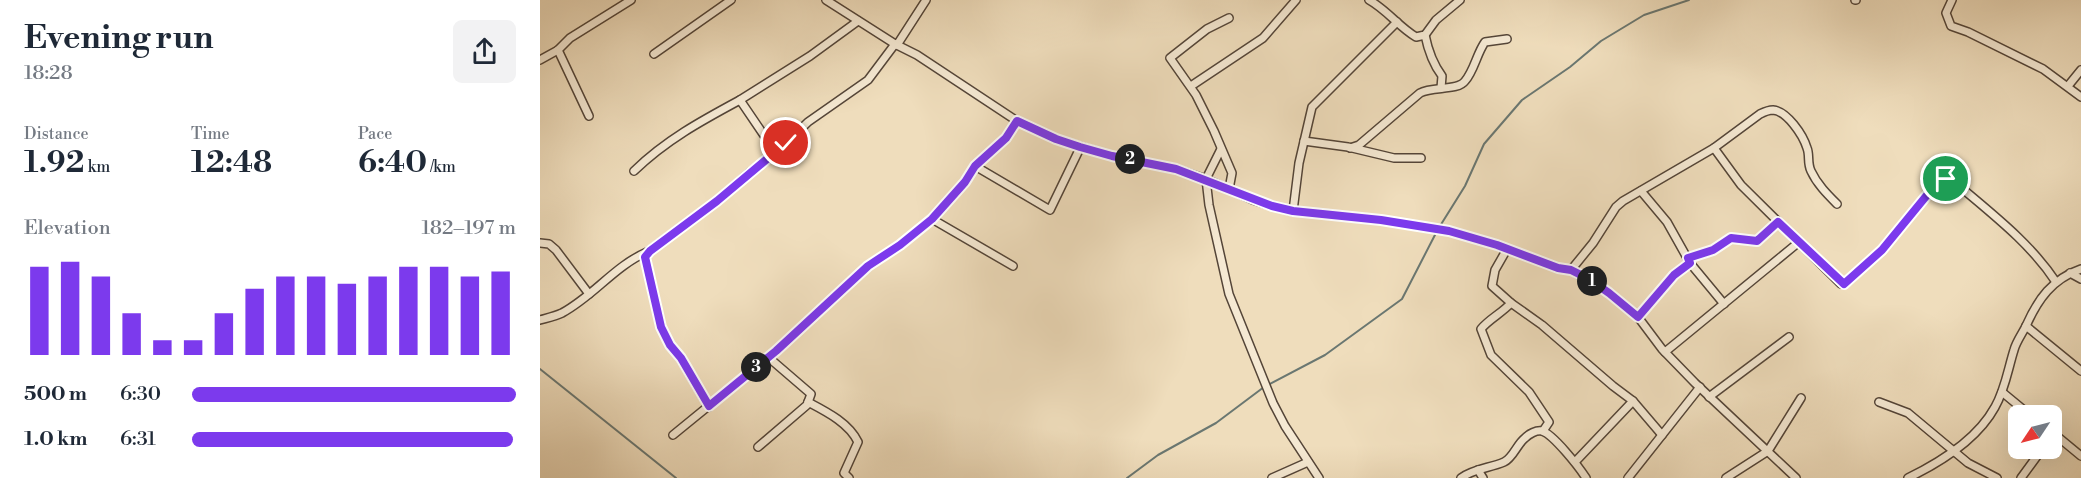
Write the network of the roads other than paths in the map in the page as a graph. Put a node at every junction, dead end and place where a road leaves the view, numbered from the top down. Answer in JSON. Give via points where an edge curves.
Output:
{"nodes":[{"id":1,"x":631,"y":0,"type":"edge"},
{"id":2,"x":731,"y":0,"type":"edge"},
{"id":3,"x":826,"y":0,"type":"edge"},
{"id":4,"x":926,"y":0,"type":"edge"},
{"id":5,"x":1296,"y":0,"type":"edge"},
{"id":6,"x":1369,"y":0,"type":"edge"},
{"id":7,"x":1460,"y":0,"type":"edge"},
{"id":8,"x":1952,"y":0,"type":"edge"},
{"id":9,"x":1229,"y":18,"type":"dead end"},
{"id":10,"x":858,"y":21,"type":"junction"},
{"id":11,"x":1397,"y":22,"type":"junction"},
{"id":12,"x":1425,"y":35,"type":"junction"},
{"id":13,"x":1507,"y":39,"type":"dead end"},
{"id":14,"x":896,"y":44,"type":"junction"},
{"id":15,"x":558,"y":50,"type":"junction"},
{"id":16,"x":654,"y":54,"type":"dead end"},
{"id":17,"x":540,"y":60,"type":"edge"},
{"id":18,"x":2081,"y":70,"type":"edge"},
{"id":19,"x":1191,"y":86,"type":"junction"},
{"id":20,"x":2068,"y":86,"type":"junction"},
{"id":21,"x":1441,"y":88,"type":"junction"},
{"id":22,"x":2081,"y":97,"type":"edge"},
{"id":23,"x":740,"y":100,"type":"junction"},
{"id":24,"x":589,"y":116,"type":"dead end"},
{"id":25,"x":1017,"y":121,"type":"junction"},
{"id":26,"x":1304,"y":141,"type":"junction"},
{"id":27,"x":1080,"y":147,"type":"junction"},
{"id":28,"x":1350,"y":148,"type":"junction"},
{"id":29,"x":1714,"y":148,"type":"junction"},
{"id":30,"x":1221,"y":149,"type":"junction"},
{"id":31,"x":776,"y":153,"type":"junction"},
{"id":32,"x":1421,"y":158,"type":"dead end"},
{"id":33,"x":975,"y":166,"type":"junction"},
{"id":34,"x":634,"y":171,"type":"dead end"},
{"id":35,"x":1206,"y":179,"type":"junction"},
{"id":36,"x":1229,"y":189,"type":"junction"},
{"id":37,"x":1641,"y":191,"type":"junction"},
{"id":38,"x":1837,"y":204,"type":"dead end"},
{"id":39,"x":1293,"y":211,"type":"junction"},
{"id":40,"x":932,"y":219,"type":"junction"},
{"id":41,"x":1778,"y":222,"type":"junction"},
{"id":42,"x":1799,"y":242,"type":"junction"},
{"id":43,"x":540,"y":243,"type":"edge"},
{"id":44,"x":1507,"y":249,"type":"junction"},
{"id":45,"x":650,"y":251,"type":"junction"},
{"id":46,"x":1689,"y":261,"type":"junction"},
{"id":47,"x":1013,"y":266,"type":"dead end"},
{"id":48,"x":2081,"y":269,"type":"edge"},
{"id":49,"x":1571,"y":270,"type":"junction"},
{"id":50,"x":2070,"y":273,"type":"junction"},
{"id":51,"x":2081,"y":279,"type":"edge"},
{"id":52,"x":2056,"y":282,"type":"junction"},
{"id":53,"x":589,"y":294,"type":"junction"},
{"id":54,"x":1511,"y":303,"type":"junction"},
{"id":55,"x":1724,"y":304,"type":"junction"},
{"id":56,"x":1638,"y":317,"type":"junction"},
{"id":57,"x":540,"y":320,"type":"edge"},
{"id":58,"x":2026,"y":326,"type":"junction"},
{"id":59,"x":1788,"y":338,"type":"dead end"},
{"id":60,"x":1665,"y":352,"type":"junction"},
{"id":61,"x":768,"y":357,"type":"junction"},
{"id":62,"x":2081,"y":371,"type":"edge"},
{"id":63,"x":1700,"y":387,"type":"junction"},
{"id":64,"x":2002,"y":392,"type":"junction"},
{"id":65,"x":1709,"y":397,"type":"junction"},
{"id":66,"x":1801,"y":398,"type":"dead end"},
{"id":67,"x":1633,"y":401,"type":"junction"},
{"id":68,"x":808,"y":402,"type":"junction"},
{"id":69,"x":1879,"y":402,"type":"dead end"},
{"id":70,"x":2018,"y":405,"type":"edge"},
{"id":71,"x":709,"y":406,"type":"junction"},
{"id":72,"x":1544,"y":431,"type":"junction"},
{"id":73,"x":673,"y":435,"type":"dead end"},
{"id":74,"x":1662,"y":435,"type":"junction"},
{"id":75,"x":2062,"y":441,"type":"edge"},
{"id":76,"x":758,"y":447,"type":"dead end"},
{"id":77,"x":1768,"y":451,"type":"junction"},
{"id":78,"x":1953,"y":451,"type":"junction"},
{"id":79,"x":2081,"y":456,"type":"edge"},
{"id":80,"x":2035,"y":459,"type":"edge"},
{"id":81,"x":1308,"y":462,"type":"junction"},
{"id":82,"x":1575,"y":462,"type":"junction"},
{"id":83,"x":1479,"y":470,"type":"junction"},
{"id":84,"x":849,"y":478,"type":"edge"},
{"id":85,"x":1272,"y":478,"type":"edge"},
{"id":86,"x":1319,"y":478,"type":"edge"},
{"id":87,"x":1461,"y":478,"type":"edge"},
{"id":88,"x":1483,"y":478,"type":"edge"},
{"id":89,"x":1586,"y":478,"type":"edge"},
{"id":90,"x":1628,"y":478,"type":"edge"},
{"id":91,"x":1726,"y":478,"type":"edge"},
{"id":92,"x":1796,"y":478,"type":"edge"},
{"id":93,"x":1908,"y":478,"type":"edge"},
{"id":94,"x":1997,"y":478,"type":"edge"},
{"id":95,"x":2021,"y":478,"type":"edge"}],
"edges":[{"from":1,"to":15,"type":"street","via":[[570,38]]},
{"from":2,"to":16,"type":"street"},
{"from":3,"to":10,"type":"street"},
{"from":4,"to":14,"type":"street"},
{"from":5,"to":19,"type":"street","via":[[1263,38]]},
{"from":6,"to":11,"type":"street"},
{"from":7,"to":12,"type":"street"},
{"from":8,"to":20,"type":"street","via":[[1946,13],[1951,26],[2043,69]]},
{"from":9,"to":19,"type":"street","via":[[1207,29],[1170,58]]},
{"from":10,"to":14,"type":"street"},
{"from":10,"to":23,"type":"street"},
{"from":11,"to":12,"type":"street","via":[[1416,37]]},
{"from":11,"to":26,"type":"street","via":[[1312,106]]},
{"from":12,"to":21,"type":"street","via":[[1442,76]]},
{"from":13,"to":21,"type":"street","via":[[1485,42],[1465,82]]},
{"from":14,"to":25,"type":"street"},
{"from":14,"to":31,"type":"street","via":[[868,80],[808,122]]},
{"from":15,"to":17,"type":"street"},
{"from":15,"to":24,"type":"street"},
{"from":18,"to":20,"type":"street"},
{"from":19,"to":30,"type":"street"},
{"from":20,"to":22,"type":"street"},
{"from":21,"to":28,"type":"street","via":[[1420,93],[1364,141]]},
{"from":23,"to":31,"type":"street"},
{"from":23,"to":34,"type":"street","via":[[676,135]]},
{"from":25,"to":27,"type":"street"},
{"from":25,"to":33,"type":"street","via":[[1006,138]]},
{"from":26,"to":28,"type":"street"},
{"from":26,"to":39,"type":"street"},
{"from":27,"to":33,"type":"street","via":[[1050,210]]},
{"from":27,"to":35,"type":"street"},
{"from":28,"to":32,"type":"street","via":[[1394,158]]},
{"from":29,"to":37,"type":"street"},
{"from":29,"to":38,"type":"street","via":[[1760,114],[1776,110],[1795,127],[1807,146],[1810,170]]},
{"from":29,"to":41,"type":"street","via":[[1741,185]]},
{"from":30,"to":35,"type":"street"},
{"from":30,"to":36,"type":"street","via":[[1232,173]]},
{"from":31,"to":45,"type":"street"},
{"from":33,"to":40,"type":"street"},
{"from":35,"to":36,"type":"street"},
{"from":35,"to":81,"type":"street","via":[[1229,294],[1273,403]]},
{"from":36,"to":39,"type":"street"},
{"from":37,"to":46,"type":"street","via":[[1667,222]]},
{"from":37,"to":49,"type":"street","via":[[1616,207]]},
{"from":39,"to":44,"type":"street","via":[[1449,231]]},
{"from":40,"to":47,"type":"street"},
{"from":40,"to":61,"type":"street","via":[[868,266]]},
{"from":41,"to":42,"type":"street"},
{"from":41,"to":46,"type":"street","via":[[1757,241],[1731,238]]},
{"from":42,"to":52,"type":"street","via":[[1844,284],[1882,250],[1932,189],[1951,179],[2043,262]]},
{"from":42,"to":55,"type":"street"},
{"from":43,"to":53,"type":"street","via":[[556,250]]},
{"from":44,"to":49,"type":"street"},
{"from":44,"to":54,"type":"street","via":[[1495,270],[1492,286]]},
{"from":45,"to":53,"type":"street","via":[[631,258]]},
{"from":45,"to":71,"type":"street","via":[[645,257],[661,327]]},
{"from":46,"to":55,"type":"street"},
{"from":46,"to":56,"type":"street"},
{"from":48,"to":50,"type":"street"},
{"from":49,"to":56,"type":"street"},
{"from":50,"to":51,"type":"street"},
{"from":50,"to":52,"type":"street"},
{"from":52,"to":58,"type":"street","via":[[2039,298]]},
{"from":53,"to":57,"type":"street","via":[[560,314]]},
{"from":54,"to":67,"type":"street"},
{"from":54,"to":72,"type":"street","via":[[1481,329],[1491,355],[1528,392],[1549,422]]},
{"from":55,"to":60,"type":"street"},
{"from":56,"to":60,"type":"street"},
{"from":58,"to":62,"type":"street"},
{"from":58,"to":64,"type":"street","via":[[2014,348]]},
{"from":59,"to":65,"type":"street"},
{"from":60,"to":63,"type":"street"},
{"from":61,"to":68,"type":"street","via":[[811,394]]},
{"from":61,"to":71,"type":"street"},
{"from":63,"to":65,"type":"street"},
{"from":63,"to":74,"type":"street"},
{"from":64,"to":70,"type":"street"},
{"from":64,"to":78,"type":"street","via":[[1978,432]]},
{"from":65,"to":77,"type":"street"},
{"from":66,"to":77,"type":"street"},
{"from":67,"to":74,"type":"street"},
{"from":67,"to":82,"type":"street"},
{"from":68,"to":76,"type":"street"},
{"from":68,"to":84,"type":"street","via":[[854,434],[858,442],[844,473]]},
{"from":69,"to":78,"type":"street","via":[[1908,413]]},
{"from":71,"to":73,"type":"street"},
{"from":72,"to":82,"type":"street"},
{"from":72,"to":83,"type":"street","via":[[1526,437],[1505,462]]},
{"from":74,"to":90,"type":"street"},
{"from":75,"to":79,"type":"street"},
{"from":77,"to":91,"type":"street"},
{"from":77,"to":92,"type":"street"},
{"from":78,"to":93,"type":"street"},
{"from":78,"to":94,"type":"street"},
{"from":80,"to":95,"type":"street"},
{"from":81,"to":85,"type":"street"},
{"from":81,"to":86,"type":"street"},
{"from":82,"to":89,"type":"street"},
{"from":83,"to":87,"type":"street"},
{"from":83,"to":88,"type":"street"}]}
